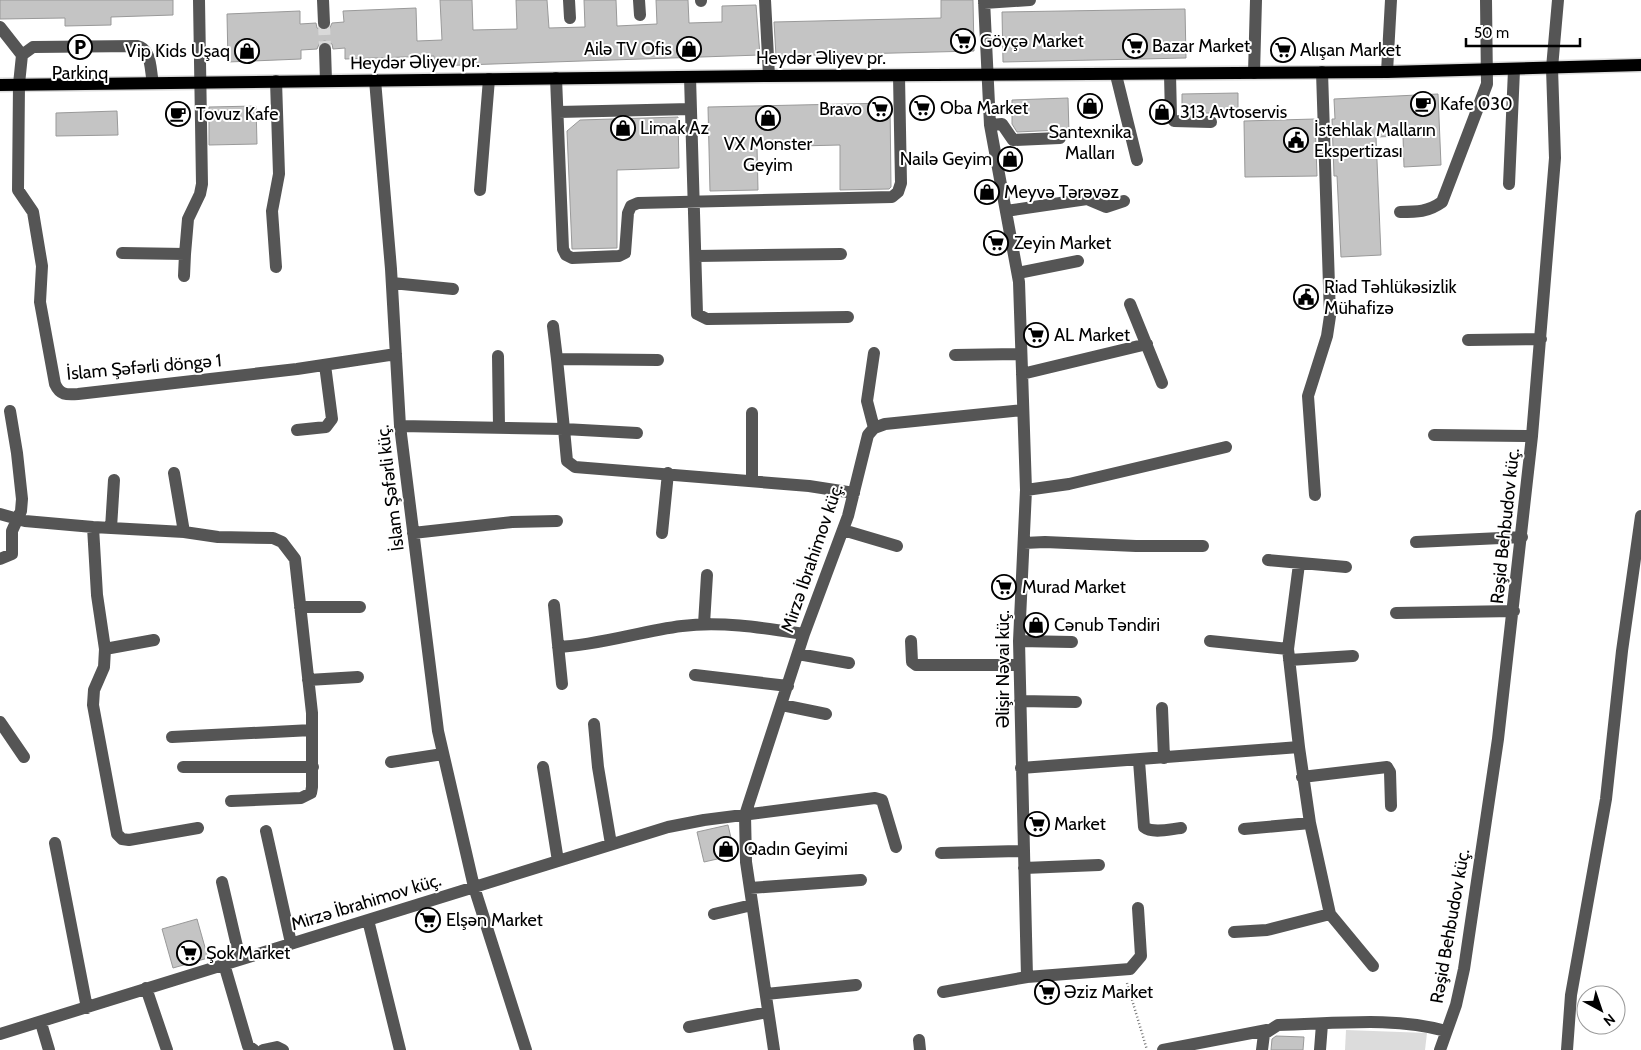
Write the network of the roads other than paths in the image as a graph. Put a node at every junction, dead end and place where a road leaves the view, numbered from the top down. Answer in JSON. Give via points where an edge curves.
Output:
{"nodes":[{"id":1,"x":199,"y":0,"type":"edge"},
{"id":2,"x":323,"y":0,"type":"edge"},
{"id":3,"x":569,"y":0,"type":"edge"},
{"id":4,"x":639,"y":0,"type":"edge"},
{"id":5,"x":765,"y":0,"type":"edge"},
{"id":6,"x":1030,"y":0,"type":"edge"},
{"id":7,"x":1256,"y":0,"type":"edge"},
{"id":8,"x":1390,"y":0,"type":"edge"},
{"id":9,"x":1486,"y":0,"type":"edge"},
{"id":10,"x":1558,"y":0,"type":"edge"},
{"id":11,"x":984,"y":1,"type":"edge"},
{"id":12,"x":640,"y":16,"type":"dead end"},
{"id":13,"x":570,"y":18,"type":"dead end"},
{"id":14,"x":324,"y":23,"type":"tunnel mouth"},
{"id":15,"x":0,"y":27,"type":"edge"},
{"id":16,"x":325,"y":49,"type":"tunnel mouth"},
{"id":17,"x":22,"y":55,"type":"junction"},
{"id":18,"x":1641,"y":66,"type":"edge"},
{"id":19,"x":1552,"y":68,"type":"junction"},
{"id":20,"x":1514,"y":70,"type":"junction"},
{"id":21,"x":1488,"y":71,"type":"junction"},
{"id":22,"x":1322,"y":72,"type":"junction"},
{"id":23,"x":1387,"y":72,"type":"junction"},
{"id":24,"x":1254,"y":73,"type":"junction"},
{"id":25,"x":1170,"y":74,"type":"junction"},
{"id":26,"x":1116,"y":75,"type":"junction"},
{"id":27,"x":690,"y":76,"type":"junction"},
{"id":28,"x":769,"y":76,"type":"junction"},
{"id":29,"x":899,"y":76,"type":"junction"},
{"id":30,"x":986,"y":76,"type":"junction"},
{"id":31,"x":556,"y":78,"type":"junction"},
{"id":32,"x":489,"y":79,"type":"junction"},
{"id":33,"x":375,"y":80,"type":"junction"},
{"id":34,"x":276,"y":81,"type":"junction"},
{"id":35,"x":326,"y":81,"type":"junction"},
{"id":36,"x":199,"y":82,"type":"junction"},
{"id":37,"x":153,"y":83,"type":"junction"},
{"id":38,"x":19,"y":84,"type":"junction"},
{"id":39,"x":0,"y":85,"type":"edge"},
{"id":40,"x":692,"y":109,"type":"junction"},
{"id":41,"x":558,"y":112,"type":"junction"},
{"id":42,"x":1211,"y":122,"type":"dead end"},
{"id":43,"x":990,"y":125,"type":"junction"},
{"id":44,"x":1060,"y":138,"type":"dead end"},
{"id":45,"x":1137,"y":160,"type":"dead end"},
{"id":46,"x":1509,"y":184,"type":"dead end"},
{"id":47,"x":480,"y":190,"type":"dead end"},
{"id":48,"x":695,"y":201,"type":"junction"},
{"id":49,"x":1124,"y":202,"type":"dead end"},
{"id":50,"x":1006,"y":211,"type":"junction"},
{"id":51,"x":1400,"y":212,"type":"dead end"},
{"id":52,"x":122,"y":253,"type":"dead end"},
{"id":53,"x":186,"y":254,"type":"junction"},
{"id":54,"x":841,"y":254,"type":"dead end"},
{"id":55,"x":697,"y":256,"type":"junction"},
{"id":56,"x":1078,"y":261,"type":"dead end"},
{"id":57,"x":276,"y":267,"type":"dead end"},
{"id":58,"x":1018,"y":273,"type":"junction"},
{"id":59,"x":184,"y":276,"type":"dead end"},
{"id":60,"x":392,"y":283,"type":"junction"},
{"id":61,"x":453,"y":289,"type":"dead end"},
{"id":62,"x":1130,"y":304,"type":"dead end"},
{"id":63,"x":848,"y":317,"type":"dead end"},
{"id":64,"x":553,"y":326,"type":"dead end"},
{"id":65,"x":1540,"y":339,"type":"junction"},
{"id":66,"x":1468,"y":340,"type":"dead end"},
{"id":67,"x":1147,"y":344,"type":"junction"},
{"id":68,"x":396,"y":354,"type":"junction"},
{"id":69,"x":874,"y":354,"type":"dead end"},
{"id":70,"x":1021,"y":354,"type":"junction"},
{"id":71,"x":955,"y":355,"type":"dead end"},
{"id":72,"x":498,"y":356,"type":"dead end"},
{"id":73,"x":557,"y":360,"type":"junction"},
{"id":74,"x":658,"y":360,"type":"dead end"},
{"id":75,"x":325,"y":365,"type":"junction"},
{"id":76,"x":1022,"y":374,"type":"junction"},
{"id":77,"x":1162,"y":383,"type":"dead end"},
{"id":78,"x":1023,"y":410,"type":"junction"},
{"id":79,"x":10,"y":411,"type":"dead end"},
{"id":80,"x":752,"y":413,"type":"dead end"},
{"id":81,"x":400,"y":426,"type":"junction"},
{"id":82,"x":499,"y":426,"type":"junction"},
{"id":83,"x":874,"y":428,"type":"junction"},
{"id":84,"x":564,"y":429,"type":"junction"},
{"id":85,"x":297,"y":430,"type":"dead end"},
{"id":86,"x":637,"y":433,"type":"dead end"},
{"id":87,"x":1434,"y":435,"type":"dead end"},
{"id":88,"x":1532,"y":436,"type":"junction"},
{"id":89,"x":1226,"y":447,"type":"dead end"},
{"id":90,"x":174,"y":473,"type":"dead end"},
{"id":91,"x":668,"y":473,"type":"junction"},
{"id":92,"x":114,"y":480,"type":"dead end"},
{"id":93,"x":752,"y":481,"type":"junction"},
{"id":94,"x":1026,"y":490,"type":"junction"},
{"id":95,"x":854,"y":493,"type":"junction"},
{"id":96,"x":1315,"y":495,"type":"dead end"},
{"id":97,"x":0,"y":514,"type":"edge"},
{"id":98,"x":1641,"y":516,"type":"edge"},
{"id":99,"x":17,"y":518,"type":"junction"},
{"id":100,"x":557,"y":521,"type":"dead end"},
{"id":101,"x":93,"y":527,"type":"junction"},
{"id":102,"x":111,"y":528,"type":"junction"},
{"id":103,"x":843,"y":530,"type":"junction"},
{"id":104,"x":184,"y":532,"type":"junction"},
{"id":105,"x":413,"y":533,"type":"junction"},
{"id":106,"x":662,"y":533,"type":"dead end"},
{"id":107,"x":1522,"y":537,"type":"junction"},
{"id":108,"x":1416,"y":542,"type":"dead end"},
{"id":109,"x":1024,"y":543,"type":"junction"},
{"id":110,"x":897,"y":546,"type":"dead end"},
{"id":111,"x":1203,"y":546,"type":"dead end"},
{"id":112,"x":0,"y":558,"type":"edge"},
{"id":113,"x":1268,"y":560,"type":"dead end"},
{"id":114,"x":1299,"y":564,"type":"junction"},
{"id":115,"x":1346,"y":567,"type":"dead end"},
{"id":116,"x":707,"y":574,"type":"dead end"},
{"id":117,"x":554,"y":605,"type":"dead end"},
{"id":118,"x":360,"y":607,"type":"dead end"},
{"id":119,"x":300,"y":608,"type":"junction"},
{"id":120,"x":1514,"y":611,"type":"junction"},
{"id":121,"x":1396,"y":612,"type":"dead end"},
{"id":122,"x":704,"y":624,"type":"junction"},
{"id":123,"x":804,"y":634,"type":"junction"},
{"id":124,"x":154,"y":640,"type":"dead end"},
{"id":125,"x":911,"y":641,"type":"dead end"},
{"id":126,"x":1019,"y":641,"type":"junction"},
{"id":127,"x":1210,"y":641,"type":"dead end"},
{"id":128,"x":1072,"y":642,"type":"dead end"},
{"id":129,"x":558,"y":647,"type":"junction"},
{"id":130,"x":105,"y":649,"type":"junction"},
{"id":131,"x":798,"y":654,"type":"junction"},
{"id":132,"x":1289,"y":655,"type":"junction"},
{"id":133,"x":1353,"y":656,"type":"dead end"},
{"id":134,"x":848,"y":663,"type":"dead end"},
{"id":135,"x":1019,"y":666,"type":"junction"},
{"id":136,"x":695,"y":675,"type":"dead end"},
{"id":137,"x":358,"y":676,"type":"dead end"},
{"id":138,"x":308,"y":680,"type":"junction"},
{"id":139,"x":562,"y":684,"type":"dead end"},
{"id":140,"x":788,"y":686,"type":"junction"},
{"id":141,"x":1020,"y":701,"type":"junction"},
{"id":142,"x":1076,"y":702,"type":"dead end"},
{"id":143,"x":782,"y":705,"type":"junction"},
{"id":144,"x":1162,"y":708,"type":"dead end"},
{"id":145,"x":826,"y":714,"type":"dead end"},
{"id":146,"x":0,"y":722,"type":"edge"},
{"id":147,"x":594,"y":724,"type":"dead end"},
{"id":148,"x":312,"y":730,"type":"junction"},
{"id":149,"x":172,"y":737,"type":"dead end"},
{"id":150,"x":1299,"y":747,"type":"junction"},
{"id":151,"x":443,"y":754,"type":"junction"},
{"id":152,"x":24,"y":757,"type":"dead end"},
{"id":153,"x":1164,"y":758,"type":"junction"},
{"id":154,"x":1139,"y":761,"type":"junction"},
{"id":155,"x":391,"y":762,"type":"dead end"},
{"id":156,"x":183,"y":767,"type":"dead end"},
{"id":157,"x":312,"y":767,"type":"junction"},
{"id":158,"x":543,"y":768,"type":"dead end"},
{"id":159,"x":1021,"y":768,"type":"junction"},
{"id":160,"x":1302,"y":777,"type":"junction"},
{"id":161,"x":231,"y":801,"type":"dead end"},
{"id":162,"x":1391,"y":806,"type":"dead end"},
{"id":163,"x":745,"y":815,"type":"junction"},
{"id":164,"x":1310,"y":823,"type":"junction"},
{"id":165,"x":198,"y":828,"type":"dead end"},
{"id":166,"x":1181,"y":828,"type":"dead end"},
{"id":167,"x":1244,"y":828,"type":"dead end"},
{"id":168,"x":266,"y":831,"type":"dead end"},
{"id":169,"x":55,"y":843,"type":"dead end"},
{"id":170,"x":611,"y":844,"type":"junction"},
{"id":171,"x":896,"y":847,"type":"dead end"},
{"id":172,"x":1024,"y":851,"type":"junction"},
{"id":173,"x":941,"y":853,"type":"dead end"},
{"id":174,"x":558,"y":861,"type":"junction"},
{"id":175,"x":1098,"y":865,"type":"dead end"},
{"id":176,"x":1024,"y":868,"type":"junction"},
{"id":177,"x":861,"y":880,"type":"dead end"},
{"id":178,"x":222,"y":882,"type":"dead end"},
{"id":179,"x":474,"y":887,"type":"junction"},
{"id":180,"x":750,"y":888,"type":"junction"},
{"id":181,"x":752,"y":905,"type":"junction"},
{"id":182,"x":1138,"y":908,"type":"dead end"},
{"id":183,"x":714,"y":914,"type":"dead end"},
{"id":184,"x":1330,"y":914,"type":"junction"},
{"id":185,"x":368,"y":920,"type":"junction"},
{"id":186,"x":1234,"y":932,"type":"dead end"},
{"id":187,"x":292,"y":943,"type":"junction"},
{"id":188,"x":240,"y":958,"type":"junction"},
{"id":189,"x":224,"y":964,"type":"junction"},
{"id":190,"x":1373,"y":966,"type":"dead end"},
{"id":191,"x":1027,"y":978,"type":"junction"},
{"id":192,"x":856,"y":985,"type":"dead end"},
{"id":193,"x":146,"y":988,"type":"junction"},
{"id":194,"x":943,"y":992,"type":"dead end"},
{"id":195,"x":766,"y":994,"type":"junction"},
{"id":196,"x":87,"y":1008,"type":"junction"},
{"id":197,"x":768,"y":1012,"type":"junction"},
{"id":198,"x":42,"y":1023,"type":"junction"},
{"id":199,"x":1322,"y":1024,"type":"junction"},
{"id":200,"x":689,"y":1027,"type":"dead end"},
{"id":201,"x":1267,"y":1030,"type":"junction"},
{"id":202,"x":1446,"y":1031,"type":"junction"},
{"id":203,"x":0,"y":1034,"type":"edge"},
{"id":204,"x":49,"y":1050,"type":"edge"},
{"id":205,"x":167,"y":1050,"type":"edge"},
{"id":206,"x":254,"y":1050,"type":"edge"},
{"id":207,"x":263,"y":1050,"type":"edge"},
{"id":208,"x":283,"y":1050,"type":"edge"},
{"id":209,"x":400,"y":1050,"type":"edge"},
{"id":210,"x":526,"y":1050,"type":"edge"},
{"id":211,"x":774,"y":1050,"type":"edge"},
{"id":212,"x":1163,"y":1050,"type":"edge"},
{"id":213,"x":1262,"y":1050,"type":"edge"},
{"id":214,"x":1320,"y":1050,"type":"edge"},
{"id":215,"x":1440,"y":1050,"type":"edge"},
{"id":216,"x":1567,"y":1050,"type":"edge"}],
"edges":[{"from":1,"to":36,"type":"street"},
{"from":2,"to":14,"type":"street"},
{"from":3,"to":13,"type":"street"},
{"from":4,"to":12,"type":"street"},
{"from":5,"to":28,"type":"street"},
{"from":6,"to":11,"type":"street"},
{"from":7,"to":24,"type":"street"},
{"from":8,"to":23,"type":"street"},
{"from":9,"to":21,"type":"street"},
{"from":10,"to":19,"type":"street","name":"Rəşid Behbudov küç."},
{"from":11,"to":30,"type":"street","name":"Əlişir Nəvai küç."},
{"from":15,"to":17,"type":"street"},
{"from":16,"to":35,"type":"street"},
{"from":17,"to":37,"type":"street","via":[[33,47],[143,47],[147,52]]},
{"from":17,"to":38,"type":"street"},
{"from":18,"to":19,"type":"main road","name":"Heydər Əliyev pr."},
{"from":19,"to":20,"type":"main road","name":"Heydər Əliyev pr."},
{"from":19,"to":65,"type":"street","name":"Rəşid Behbudov küç.","via":[[1555,158]]},
{"from":20,"to":21,"type":"main road","name":"Heydər Əliyev pr."},
{"from":20,"to":46,"type":"street"},
{"from":21,"to":23,"type":"main road","name":"Heydər Əliyev pr."},
{"from":21,"to":51,"type":"street","via":[[1484,95],[1442,202],[1432,209]]},
{"from":22,"to":23,"type":"main road","name":"Heydər Əliyev pr."},
{"from":22,"to":24,"type":"main road","name":"Heydər Əliyev pr."},
{"from":22,"to":96,"type":"street","via":[[1330,316],[1308,396]]},
{"from":24,"to":25,"type":"main road","name":"Heydər Əliyev pr."},
{"from":25,"to":26,"type":"main road","name":"Heydər Əliyev pr."},
{"from":25,"to":42,"type":"street","via":[[1171,117],[1174,121]]},
{"from":26,"to":30,"type":"main road","name":"Heydər Əliyev pr."},
{"from":26,"to":45,"type":"street"},
{"from":27,"to":28,"type":"main road","name":"Heydər Əliyev pr."},
{"from":27,"to":31,"type":"main road","name":"Heydər Əliyev pr."},
{"from":27,"to":40,"type":"street"},
{"from":28,"to":29,"type":"main road","name":"Heydər Əliyev pr."},
{"from":29,"to":30,"type":"main road","name":"Heydər Əliyev pr."},
{"from":29,"to":48,"type":"street","via":[[902,182],[892,197]]},
{"from":30,"to":43,"type":"street","name":"Əlişir Nəvai küç."},
{"from":31,"to":32,"type":"main road","name":"Heydər Əliyev pr."},
{"from":31,"to":41,"type":"street"},
{"from":32,"to":33,"type":"main road","name":"Heydər Əliyev pr."},
{"from":32,"to":47,"type":"street"},
{"from":33,"to":35,"type":"main road","name":"Heydər Əliyev pr."},
{"from":33,"to":60,"type":"street","name":"İslam Şəfərli küç."},
{"from":34,"to":35,"type":"main road","name":"Heydər Əliyev pr."},
{"from":34,"to":36,"type":"main road","name":"Heydər Əliyev pr."},
{"from":34,"to":57,"type":"street","via":[[279,174],[272,211]]},
{"from":36,"to":37,"type":"main road","name":"Heydər Əliyev pr."},
{"from":36,"to":53,"type":"street","via":[[202,184],[188,219]]},
{"from":37,"to":38,"type":"main road","name":"Heydər Əliyev pr."},
{"from":38,"to":39,"type":"main road","name":"Heydər Əliyev pr."},
{"from":38,"to":75,"type":"street","name":"İslam Şəfərli döngə 1","via":[[18,190],[33,212],[42,266],[40,302],[54,384],[58,390],[72,394]]},
{"from":40,"to":41,"type":"street"},
{"from":40,"to":48,"type":"street"},
{"from":41,"to":48,"type":"street","via":[[566,255],[572,258],[619,256],[627,246],[631,206]]},
{"from":43,"to":44,"type":"street","via":[[1002,124],[1013,140]]},
{"from":43,"to":50,"type":"street","name":"Əlişir Nəvai küç."},
{"from":48,"to":55,"type":"street"},
{"from":49,"to":50,"type":"street","via":[[1106,207],[1087,198]]},
{"from":50,"to":58,"type":"street","name":"Əlişir Nəvai küç."},
{"from":52,"to":53,"type":"street"},
{"from":53,"to":59,"type":"street"},
{"from":54,"to":55,"type":"street"},
{"from":55,"to":63,"type":"street","via":[[698,314],[701,317]]},
{"from":56,"to":58,"type":"street"},
{"from":58,"to":70,"type":"street","name":"Əlişir Nəvai küç."},
{"from":60,"to":61,"type":"street"},
{"from":60,"to":68,"type":"street","name":"İslam Şəfərli küç."},
{"from":62,"to":67,"type":"street"},
{"from":64,"to":73,"type":"street"},
{"from":65,"to":66,"type":"street"},
{"from":65,"to":88,"type":"street","name":"Rəşid Behbudov küç."},
{"from":67,"to":76,"type":"street"},
{"from":67,"to":77,"type":"street"},
{"from":68,"to":75,"type":"street","name":"İslam Şəfərli döngə 1"},
{"from":68,"to":81,"type":"street","name":"İslam Şəfərli küç."},
{"from":69,"to":83,"type":"street","via":[[867,401]]},
{"from":70,"to":71,"type":"street"},
{"from":70,"to":76,"type":"street","name":"Əlişir Nəvai küç."},
{"from":72,"to":82,"type":"street"},
{"from":73,"to":74,"type":"street"},
{"from":73,"to":84,"type":"street"},
{"from":75,"to":85,"type":"street","via":[[332,419],[326,427]]},
{"from":76,"to":78,"type":"street","name":"Əlişir Nəvai küç."},
{"from":78,"to":83,"type":"street","via":[[885,424]]},
{"from":78,"to":94,"type":"street","name":"Əlişir Nəvai küç."},
{"from":79,"to":99,"type":"street","via":[[21,482],[22,499]]},
{"from":80,"to":93,"type":"street"},
{"from":81,"to":82,"type":"street"},
{"from":81,"to":105,"type":"street","name":"İslam Şəfərli küç."},
{"from":82,"to":84,"type":"street"},
{"from":83,"to":95,"type":"street","name":"Mirzə İbrahimov küç.","via":[[866,441]]},
{"from":84,"to":86,"type":"street"},
{"from":84,"to":91,"type":"street","via":[[570,465]]},
{"from":87,"to":88,"type":"street"},
{"from":88,"to":107,"type":"street","name":"Rəşid Behbudov küç."},
{"from":89,"to":94,"type":"street","via":[[1068,484]]},
{"from":90,"to":104,"type":"street"},
{"from":91,"to":93,"type":"street"},
{"from":91,"to":106,"type":"street"},
{"from":92,"to":102,"type":"street"},
{"from":93,"to":95,"type":"street"},
{"from":94,"to":109,"type":"street","name":"Əlişir Nəvai küç."},
{"from":95,"to":103,"type":"street","name":"Mirzə İbrahimov küç."},
{"from":97,"to":99,"type":"street"},
{"from":98,"to":216,"type":"street","via":[[1606,799],[1571,995]]},
{"from":99,"to":101,"type":"street"},
{"from":99,"to":112,"type":"street","via":[[12,530],[12,554]]},
{"from":100,"to":105,"type":"street","via":[[512,522]]},
{"from":101,"to":102,"type":"street"},
{"from":101,"to":130,"type":"street","via":[[97,595]]},
{"from":102,"to":104,"type":"street"},
{"from":103,"to":110,"type":"street"},
{"from":103,"to":123,"type":"street","name":"Mirzə İbrahimov küç."},
{"from":104,"to":119,"type":"street","via":[[218,537],[273,538],[282,542],[295,559]]},
{"from":105,"to":151,"type":"street","name":"İslam Şəfərli küç."},
{"from":107,"to":108,"type":"street"},
{"from":107,"to":120,"type":"street","name":"Rəşid Behbudov küç."},
{"from":109,"to":111,"type":"street"},
{"from":109,"to":126,"type":"street","name":"Əlişir Nəvai küç."},
{"from":113,"to":114,"type":"street"},
{"from":114,"to":115,"type":"street"},
{"from":114,"to":132,"type":"street"},
{"from":116,"to":122,"type":"street"},
{"from":117,"to":129,"type":"street"},
{"from":118,"to":119,"type":"street"},
{"from":119,"to":138,"type":"street"},
{"from":120,"to":121,"type":"street"},
{"from":120,"to":202,"type":"street","name":"Rəşid Behbudov küç.","via":[[1464,969],[1456,1006]]},
{"from":122,"to":123,"type":"street"},
{"from":122,"to":129,"type":"street"},
{"from":123,"to":131,"type":"street","name":"Mirzə İbrahimov küç."},
{"from":124,"to":130,"type":"street"},
{"from":125,"to":135,"type":"street","via":[[912,662],[916,665]]},
{"from":126,"to":128,"type":"street"},
{"from":126,"to":135,"type":"street","name":"Əlişir Nəvai küç."},
{"from":127,"to":132,"type":"street"},
{"from":129,"to":139,"type":"street"},
{"from":130,"to":165,"type":"street","via":[[104,667],[94,690],[93,705],[117,834],[129,840]]},
{"from":131,"to":134,"type":"street"},
{"from":131,"to":140,"type":"street","name":"Mirzə İbrahimov küç."},
{"from":132,"to":133,"type":"street"},
{"from":132,"to":150,"type":"street"},
{"from":135,"to":141,"type":"street","name":"Əlişir Nəvai küç."},
{"from":136,"to":140,"type":"street"},
{"from":137,"to":138,"type":"street"},
{"from":138,"to":148,"type":"street"},
{"from":140,"to":143,"type":"street","name":"Mirzə İbrahimov küç."},
{"from":141,"to":142,"type":"street"},
{"from":141,"to":159,"type":"street","name":"Əlişir Nəvai küç."},
{"from":143,"to":145,"type":"street"},
{"from":143,"to":163,"type":"street","name":"Mirzə İbrahimov küç."},
{"from":144,"to":153,"type":"street"},
{"from":146,"to":152,"type":"street"},
{"from":147,"to":170,"type":"street"},
{"from":148,"to":149,"type":"street"},
{"from":148,"to":157,"type":"street"},
{"from":150,"to":153,"type":"street"},
{"from":150,"to":160,"type":"street"},
{"from":151,"to":155,"type":"street"},
{"from":151,"to":179,"type":"street","name":"İslam Şəfərli küç."},
{"from":153,"to":154,"type":"street"},
{"from":154,"to":159,"type":"street"},
{"from":154,"to":166,"type":"street","via":[[1144,827],[1148,830]]},
{"from":156,"to":157,"type":"street"},
{"from":157,"to":161,"type":"street","via":[[312,787],[306,796]]},
{"from":158,"to":174,"type":"street"},
{"from":159,"to":172,"type":"street","name":"Əlişir Nəvai küç."},
{"from":160,"to":162,"type":"street","via":[[1387,767]]},
{"from":160,"to":164,"type":"street"},
{"from":163,"to":170,"type":"street","name":"Mirzə İbrahimov küç.","via":[[684,823]]},
{"from":163,"to":171,"type":"street","via":[[875,798],[882,800],[886,808]]},
{"from":163,"to":180,"type":"street","name":"Mirzə İbrahimov küç."},
{"from":164,"to":167,"type":"street"},
{"from":164,"to":184,"type":"street"},
{"from":168,"to":187,"type":"street"},
{"from":169,"to":196,"type":"street"},
{"from":170,"to":174,"type":"street","name":"Mirzə İbrahimov küç."},
{"from":172,"to":173,"type":"street"},
{"from":172,"to":176,"type":"street","name":"Əlişir Nəvai küç."},
{"from":174,"to":179,"type":"street","name":"Mirzə İbrahimov küç."},
{"from":175,"to":176,"type":"street"},
{"from":176,"to":191,"type":"street","name":"Əlişir Nəvai küç."},
{"from":177,"to":180,"type":"street"},
{"from":178,"to":188,"type":"street"},
{"from":179,"to":185,"type":"street","name":"Mirzə İbrahimov küç."},
{"from":179,"to":210,"type":"street","name":"İslam Şəfərli küç."},
{"from":180,"to":181,"type":"street","name":"Mirzə İbrahimov küç."},
{"from":181,"to":183,"type":"street"},
{"from":181,"to":195,"type":"street","name":"Mirzə İbrahimov küç."},
{"from":182,"to":191,"type":"street","via":[[1141,956],[1130,969]]},
{"from":184,"to":186,"type":"street","via":[[1267,930]]},
{"from":184,"to":190,"type":"street"},
{"from":185,"to":187,"type":"street","name":"Mirzə İbrahimov küç."},
{"from":185,"to":209,"type":"street"},
{"from":187,"to":188,"type":"street","name":"Mirzə İbrahimov küç."},
{"from":188,"to":189,"type":"street","name":"Mirzə İbrahimov küç."},
{"from":189,"to":193,"type":"street","name":"Mirzə İbrahimov küç."},
{"from":189,"to":206,"type":"street","via":[[248,1046]]},
{"from":191,"to":194,"type":"street"},
{"from":192,"to":195,"type":"street"},
{"from":193,"to":196,"type":"street","name":"Mirzə İbrahimov küç."},
{"from":193,"to":205,"type":"street"},
{"from":195,"to":197,"type":"street","name":"Mirzə İbrahimov küç."},
{"from":196,"to":198,"type":"street","name":"Mirzə İbrahimov küç."},
{"from":197,"to":200,"type":"street"},
{"from":197,"to":211,"type":"street","name":"Mirzə İbrahimov küç."},
{"from":198,"to":203,"type":"street","name":"Mirzə İbrahimov küç."},
{"from":198,"to":204,"type":"street"},
{"from":199,"to":201,"type":"street","via":[[1278,1025]]},
{"from":199,"to":202,"type":"street","via":[[1397,1023]]},
{"from":199,"to":214,"type":"street"},
{"from":201,"to":212,"type":"street"},
{"from":201,"to":213,"type":"street"},
{"from":202,"to":215,"type":"street","name":"Rəşid Behbudov küç."},
{"from":207,"to":208,"type":"street","via":[[277,1047]]}]}
